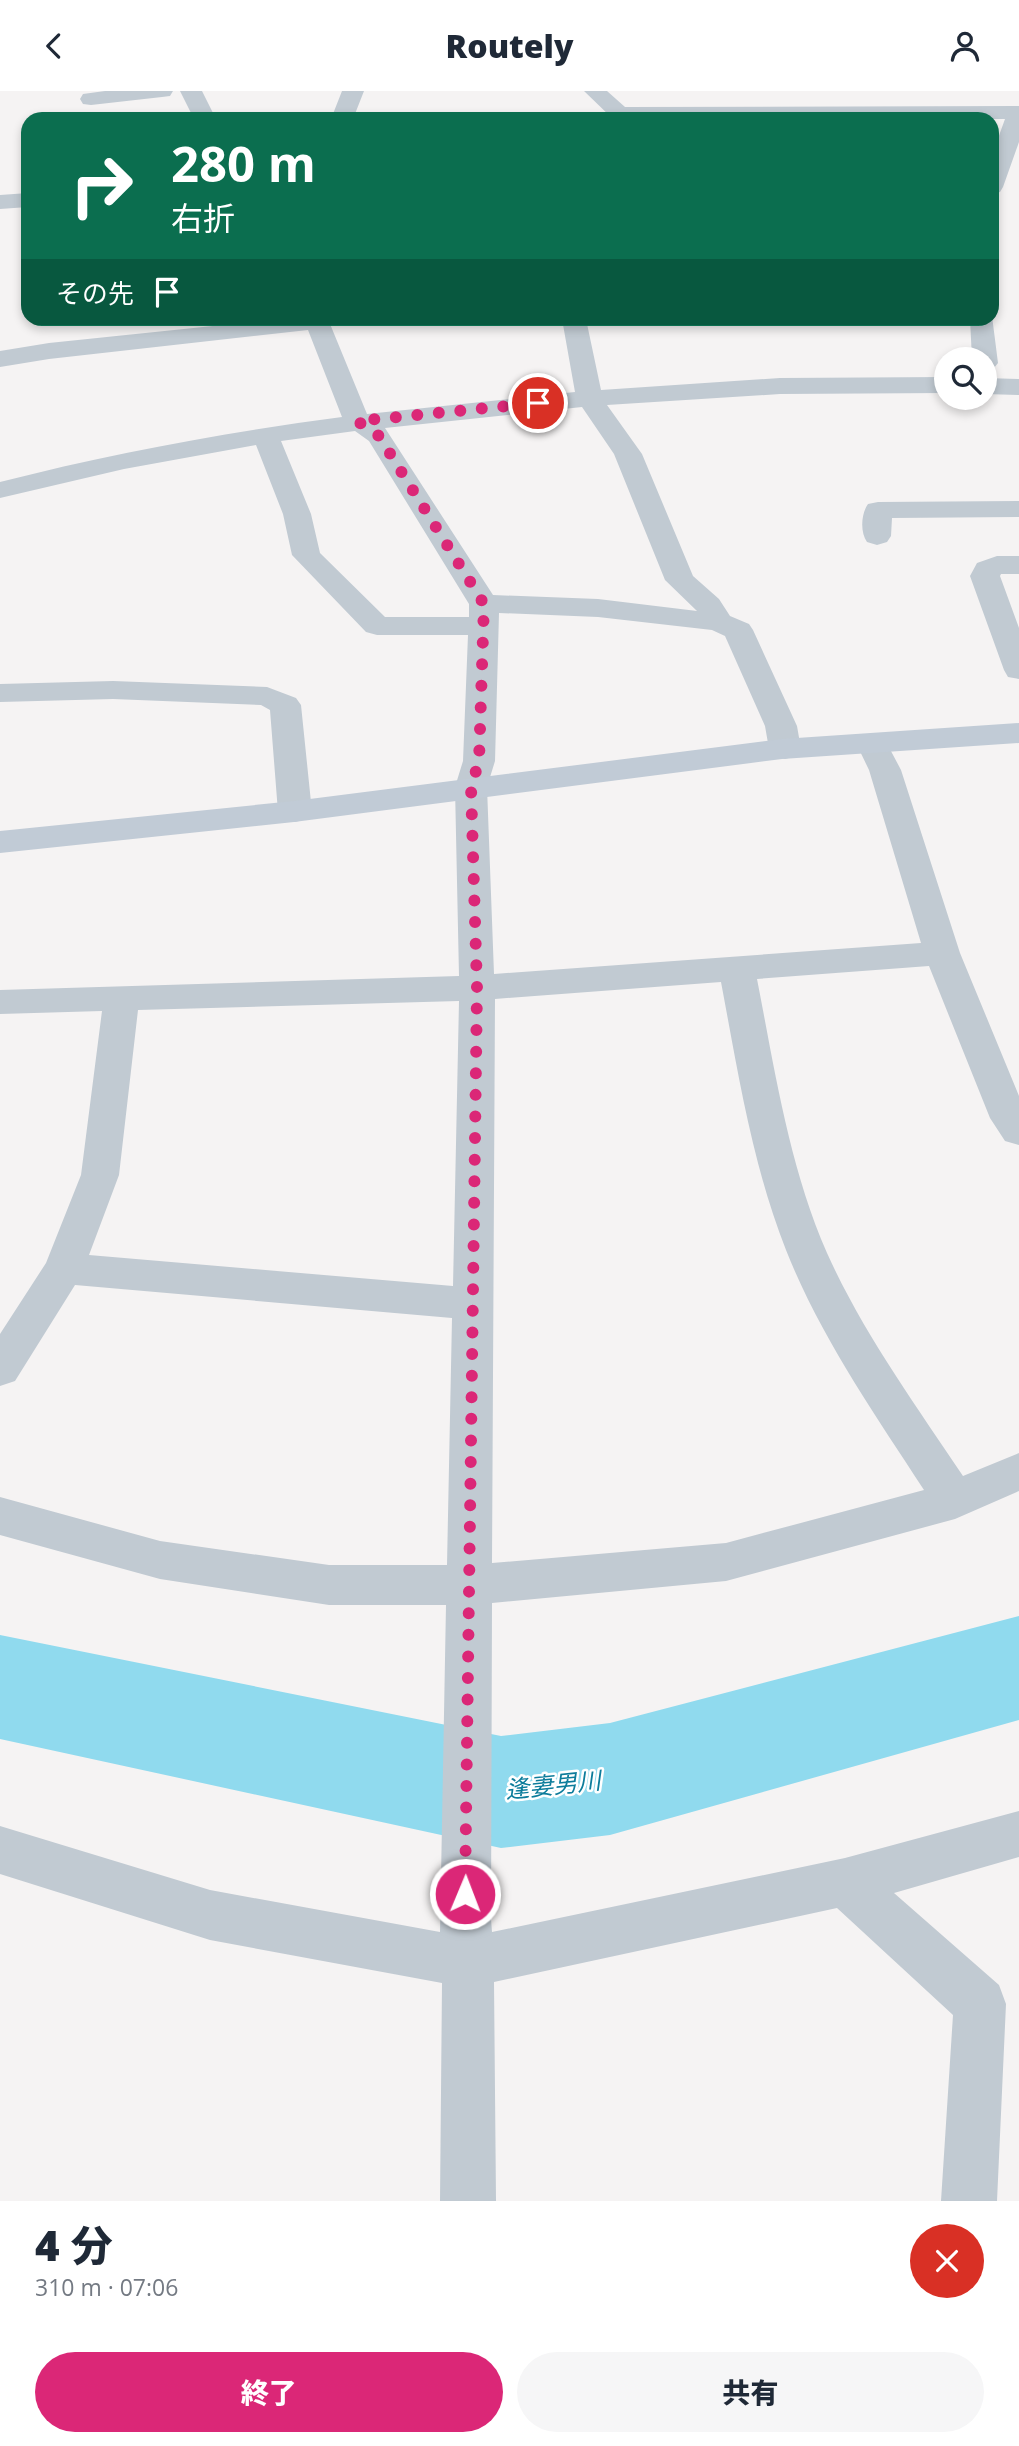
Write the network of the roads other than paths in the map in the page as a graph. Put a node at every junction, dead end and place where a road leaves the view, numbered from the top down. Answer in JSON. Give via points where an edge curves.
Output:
{"nodes":[{"id":1,"x":162,"y":91,"type":"edge"},
{"id":2,"x":191,"y":91,"type":"edge"},
{"id":3,"x":353,"y":91,"type":"edge"},
{"id":4,"x":596,"y":91,"type":"edge"},
{"id":5,"x":792,"y":91,"type":"edge"},
{"id":6,"x":91,"y":99,"type":"dead end"},
{"id":7,"x":202,"y":112,"type":"edge"},
{"id":8,"x":345,"y":112,"type":"edge"},
{"id":9,"x":614,"y":112,"type":"edge"},
{"id":10,"x":793,"y":112,"type":"edge"},
{"id":11,"x":999,"y":113,"type":"edge"},
{"id":12,"x":1019,"y":113,"type":"edge"},
{"id":13,"x":999,"y":168,"type":"edge"},
{"id":14,"x":21,"y":200,"type":"edge"},
{"id":15,"x":0,"y":202,"type":"edge"},
{"id":16,"x":264,"y":326,"type":"edge"},
{"id":17,"x":318,"y":326,"type":"edge"},
{"id":18,"x":575,"y":326,"type":"edge"},
{"id":19,"x":982,"y":326,"type":"edge"},
{"id":20,"x":984,"y":347,"type":"edge"},
{"id":21,"x":0,"y":359,"type":"edge"},
{"id":22,"x":934,"y":385,"type":"edge"},
{"id":23,"x":997,"y":386,"type":"edge"},
{"id":24,"x":1019,"y":387,"type":"edge"},
{"id":25,"x":589,"y":398,"type":"junction"},
{"id":26,"x":357,"y":421,"type":"junction"},
{"id":27,"x":265,"y":437,"type":"junction"},
{"id":28,"x":0,"y":490,"type":"edge"},
{"id":29,"x":1019,"y":509,"type":"edge"},
{"id":30,"x":877,"y":536,"type":"dead end"},
{"id":31,"x":1019,"y":565,"type":"edge"},
{"id":32,"x":484,"y":615,"type":"junction"},
{"id":33,"x":718,"y":622,"type":"junction"},
{"id":34,"x":1019,"y":670,"type":"edge"},
{"id":35,"x":0,"y":693,"type":"edge"},
{"id":36,"x":1019,"y":733,"type":"edge"},
{"id":37,"x":872,"y":743,"type":"junction"},
{"id":38,"x":785,"y":749,"type":"junction"},
{"id":39,"x":471,"y":787,"type":"junction"},
{"id":40,"x":295,"y":812,"type":"junction"},
{"id":41,"x":0,"y":842,"type":"edge"},
{"id":42,"x":942,"y":953,"type":"junction"},
{"id":43,"x":737,"y":970,"type":"junction"},
{"id":44,"x":477,"y":988,"type":"junction"},
{"id":45,"x":122,"y":997,"type":"junction"},
{"id":46,"x":0,"y":1002,"type":"edge"},
{"id":47,"x":1019,"y":1131,"type":"edge"},
{"id":48,"x":64,"y":1268,"type":"junction"},
{"id":49,"x":473,"y":1304,"type":"junction"},
{"id":50,"x":0,"y":1369,"type":"edge"},
{"id":51,"x":1019,"y":1471,"type":"edge"},
{"id":52,"x":955,"y":1500,"type":"junction"},
{"id":53,"x":0,"y":1516,"type":"edge"},
{"id":54,"x":469,"y":1585,"type":"junction"},
{"id":55,"x":1019,"y":1834,"type":"edge"},
{"id":56,"x":0,"y":1850,"type":"edge"},
{"id":57,"x":845,"y":1882,"type":"junction"},
{"id":58,"x":467,"y":1941,"type":"junction"},
{"id":59,"x":468,"y":2201,"type":"edge"},
{"id":60,"x":970,"y":2201,"type":"edge"}],
"edges":[{"from":1,"to":6,"type":"street"},
{"from":2,"to":7,"type":"street"},
{"from":3,"to":8,"type":"street"},
{"from":4,"to":9,"type":"street"},
{"from":5,"to":10,"type":"street"},
{"from":11,"to":12,"type":"street"},
{"from":12,"to":13,"type":"street"},
{"from":14,"to":15,"type":"street"},
{"from":16,"to":21,"type":"street"},
{"from":17,"to":26,"type":"street"},
{"from":18,"to":25,"type":"street"},
{"from":19,"to":20,"type":"street"},
{"from":22,"to":25,"type":"street","via":[[860,382]]},
{"from":23,"to":24,"type":"street"},
{"from":25,"to":26,"type":"street"},
{"from":25,"to":33,"type":"street","via":[[628,454],[680,580],[709,605]]},
{"from":26,"to":27,"type":"street"},
{"from":26,"to":32,"type":"street","via":[[379,436]]},
{"from":27,"to":28,"type":"street","via":[[78,468]]},
{"from":27,"to":32,"type":"street","via":[[288,486],[306,555],[377,626]]},
{"from":29,"to":30,"type":"street","via":[[878,510]]},
{"from":31,"to":34,"type":"street","via":[[997,565],[987,569],[985,576]]},
{"from":32,"to":33,"type":"street","via":[[598,608]]},
{"from":32,"to":39,"type":"street","via":[[479,761]]},
{"from":33,"to":38,"type":"street","via":[[738,630],[781,726]]},
{"from":35,"to":40,"type":"street","via":[[113,690],[267,696],[285,705]]},
{"from":36,"to":37,"type":"street"},
{"from":37,"to":38,"type":"street"},
{"from":37,"to":42,"type":"street","via":[[885,769]]},
{"from":38,"to":39,"type":"street"},
{"from":39,"to":40,"type":"street"},
{"from":39,"to":44,"type":"street"},
{"from":40,"to":41,"type":"street"},
{"from":42,"to":43,"type":"street"},
{"from":42,"to":47,"type":"street","via":[[1009,1118]]},
{"from":43,"to":44,"type":"street"},
{"from":43,"to":52,"type":"street","via":[[771,1141],[793,1215],[828,1296]]},
{"from":44,"to":45,"type":"street"},
{"from":44,"to":49,"type":"street"},
{"from":45,"to":46,"type":"street"},
{"from":45,"to":48,"type":"street","via":[[100,1175]]},
{"from":48,"to":49,"type":"street"},
{"from":48,"to":50,"type":"street"},
{"from":49,"to":54,"type":"street"},
{"from":51,"to":52,"type":"street"},
{"from":52,"to":54,"type":"street","via":[[726,1562]]},
{"from":53,"to":54,"type":"street","via":[[160,1560],[329,1585]]},
{"from":54,"to":58,"type":"street"},
{"from":55,"to":57,"type":"street"},
{"from":56,"to":58,"type":"street","via":[[210,1915]]},
{"from":57,"to":58,"type":"street"},
{"from":57,"to":60,"type":"street","via":[[980,2004]]},
{"from":58,"to":59,"type":"street"}]}
